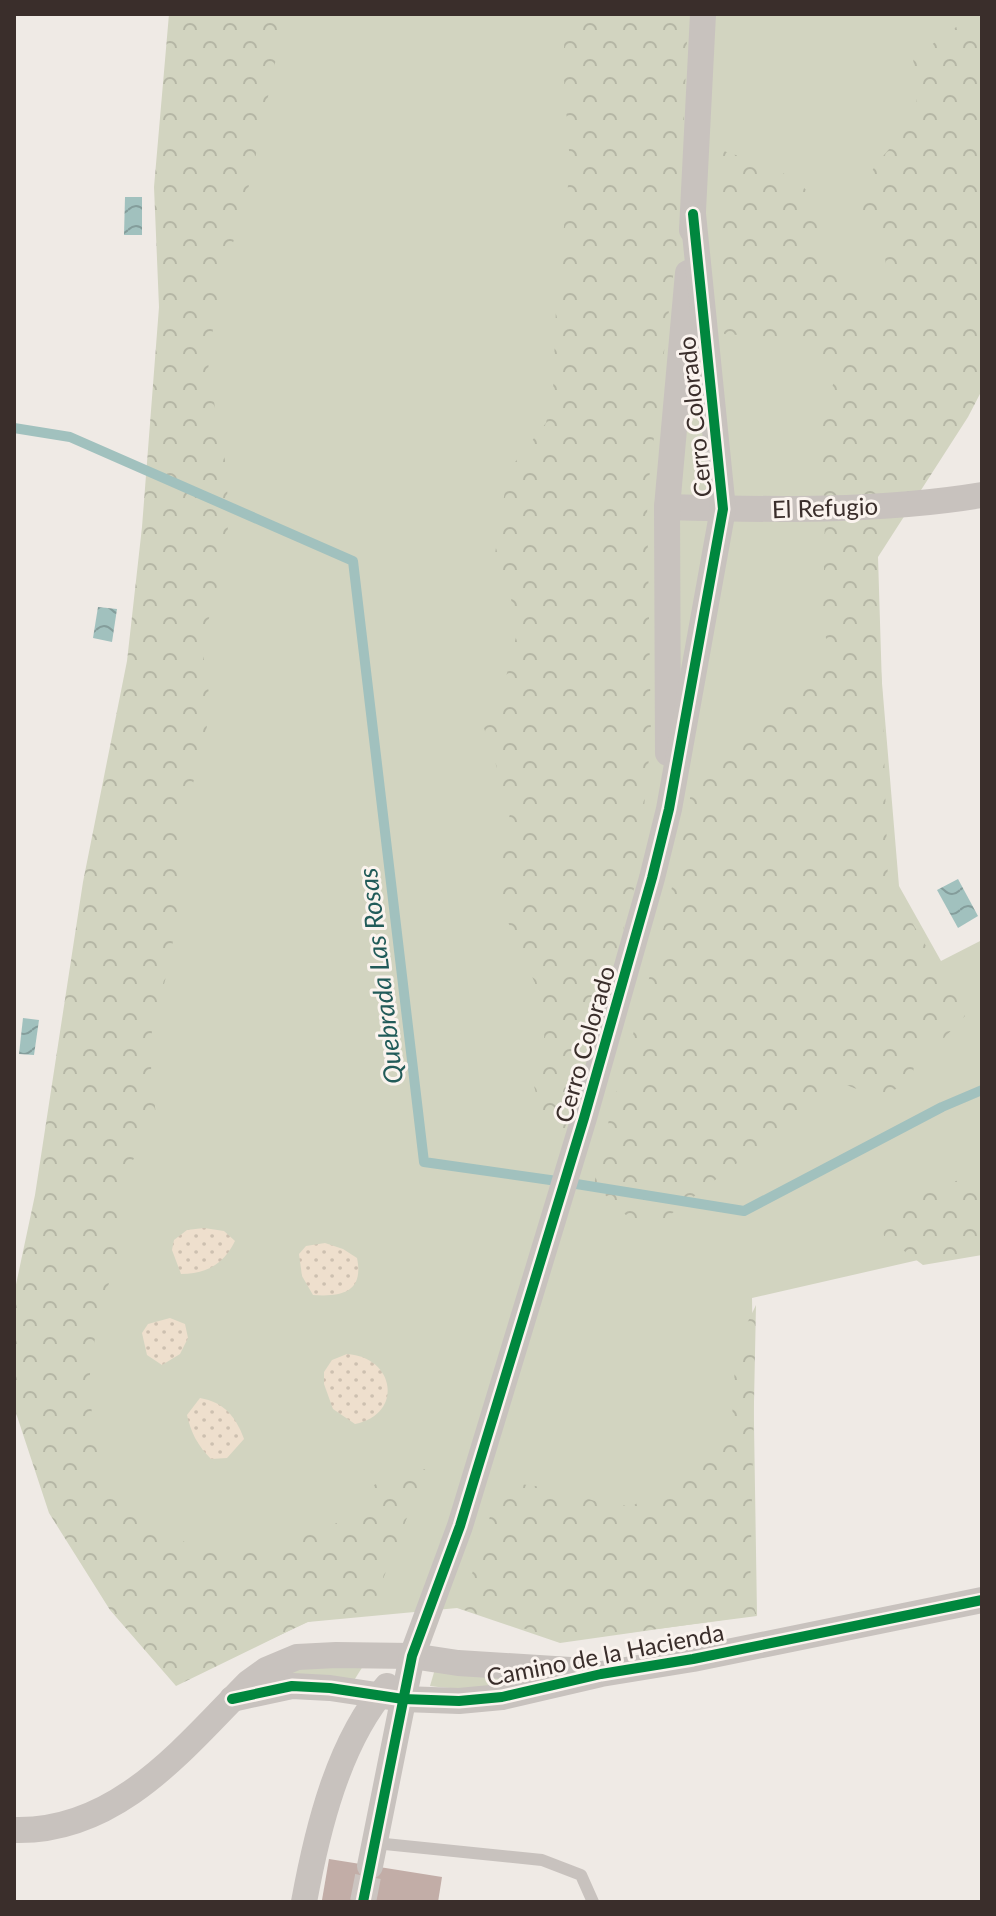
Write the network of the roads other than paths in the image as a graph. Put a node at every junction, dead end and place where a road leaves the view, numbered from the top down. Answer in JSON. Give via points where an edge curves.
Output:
{"nodes":[{"id":1,"x":703,"y":14,"type":"edge"},
{"id":2,"x":693,"y":214,"type":"junction"},
{"id":3,"x":982,"y":495,"type":"edge"},
{"id":4,"x":667,"y":507,"type":"junction"},
{"id":5,"x":723,"y":509,"type":"junction"},
{"id":6,"x":669,"y":809,"type":"junction"},
{"id":7,"x":982,"y":1600,"type":"edge"},
{"id":8,"x":412,"y":1656,"type":"junction"},
{"id":9,"x":601,"y":1674,"type":"junction"},
{"id":10,"x":390,"y":1698,"type":"junction"},
{"id":11,"x":232,"y":1699,"type":"junction"},
{"id":12,"x":14,"y":1830,"type":"edge"},
{"id":13,"x":373,"y":1854,"type":"joint"},
{"id":14,"x":304,"y":1902,"type":"edge"},
{"id":15,"x":593,"y":1902,"type":"edge"}],
"edges":[{"from":1,"to":2,"type":"street","name":"Cerro Colorado"},
{"from":2,"to":4,"type":"street","name":"Cerro Colorado"},
{"from":2,"to":5,"type":"street","name":"Cerro Colorado"},
{"from":3,"to":5,"type":"street","name":"El Refugio","via":[[894,504]]},
{"from":4,"to":5,"type":"street","name":"El Refugio"},
{"from":4,"to":6,"type":"street","name":"Cerro Colorado"},
{"from":5,"to":6,"type":"street","name":"Cerro Colorado"},
{"from":6,"to":8,"type":"street","name":"Cerro Colorado","via":[[584,1118],[460,1526]]},
{"from":7,"to":9,"type":"street","name":"Camino de la Hacienda"},
{"from":8,"to":9,"type":"street","name":"Camino de la Hacienda"},
{"from":8,"to":10,"type":"street","name":"Cerro Colorado"},
{"from":8,"to":11,"type":"street","name":"Camino de la Hacienda","via":[[297,1657],[266,1670]]},
{"from":9,"to":10,"type":"street","name":"Camino de la Hacienda","via":[[502,1697]]},
{"from":10,"to":11,"type":"street","name":"Camino de la Hacienda","via":[[292,1686]]},
{"from":10,"to":13,"type":"street","name":"Cerro Colorado"},
{"from":10,"to":14,"type":"street","name":"Cerro Colorado","via":[[339,1764]]},
{"from":11,"to":12,"type":"street","name":"Camino de la Hacienda","via":[[139,1790],[95,1816],[40,1831]]},
{"from":13,"to":15,"type":"lane","via":[[542,1860],[581,1875]]}]}
